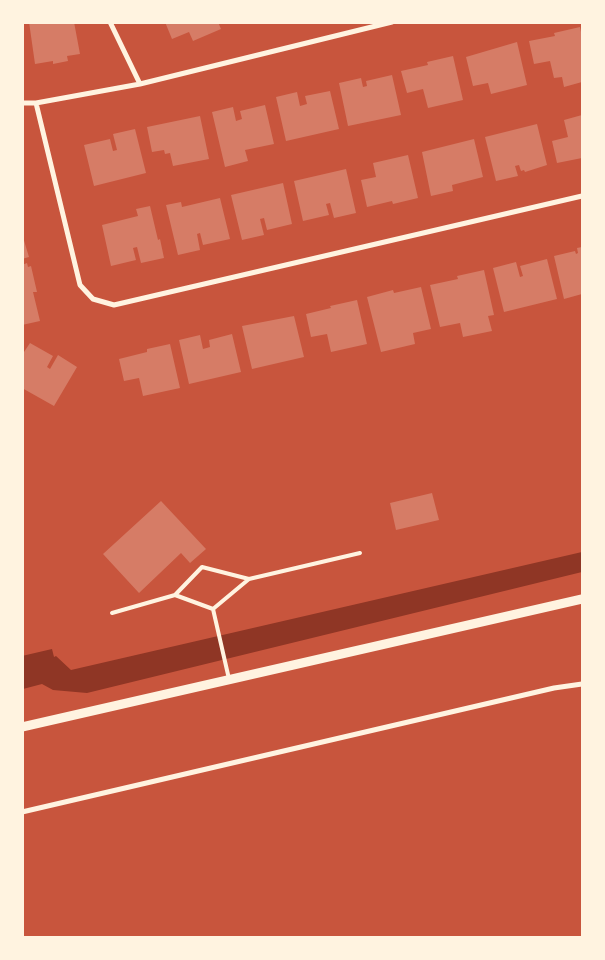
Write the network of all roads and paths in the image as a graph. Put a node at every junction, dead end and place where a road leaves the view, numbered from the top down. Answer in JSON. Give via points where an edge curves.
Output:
{"nodes":[{"id":1,"x":110,"y":22,"type":"edge"},
{"id":2,"x":357,"y":22,"type":"edge"},
{"id":3,"x":392,"y":22,"type":"edge"},
{"id":4,"x":361,"y":30,"type":"junction"},
{"id":5,"x":140,"y":84,"type":"junction"},
{"id":6,"x":22,"y":103,"type":"edge"},
{"id":7,"x":36,"y":103,"type":"junction"},
{"id":8,"x":582,"y":196,"type":"edge"},
{"id":9,"x":360,"y":553,"type":"dead end"},
{"id":10,"x":250,"y":580,"type":"junction"},
{"id":11,"x":175,"y":595,"type":"junction"},
{"id":12,"x":582,"y":598,"type":"edge"},
{"id":13,"x":213,"y":609,"type":"junction"},
{"id":14,"x":112,"y":613,"type":"dead end"},
{"id":15,"x":229,"y":680,"type":"junction"},
{"id":16,"x":582,"y":684,"type":"edge"},
{"id":17,"x":22,"y":727,"type":"edge"},
{"id":18,"x":22,"y":812,"type":"edge"}],
"edges":[{"from":1,"to":5,"type":"street"},
{"from":2,"to":4,"type":"street"},
{"from":3,"to":4,"type":"street"},
{"from":4,"to":5,"type":"street"},
{"from":5,"to":7,"type":"street"},
{"from":6,"to":7,"type":"street"},
{"from":7,"to":8,"type":"street","via":[[80,285],[93,298],[114,305]]},
{"from":9,"to":10,"type":"lane"},
{"from":10,"to":11,"type":"lane","via":[[202,567]]},
{"from":10,"to":13,"type":"lane"},
{"from":11,"to":13,"type":"lane"},
{"from":11,"to":14,"type":"lane"},
{"from":12,"to":15,"type":"street"},
{"from":13,"to":15,"type":"lane"},
{"from":15,"to":17,"type":"street"},
{"from":16,"to":18,"type":"street"}]}
